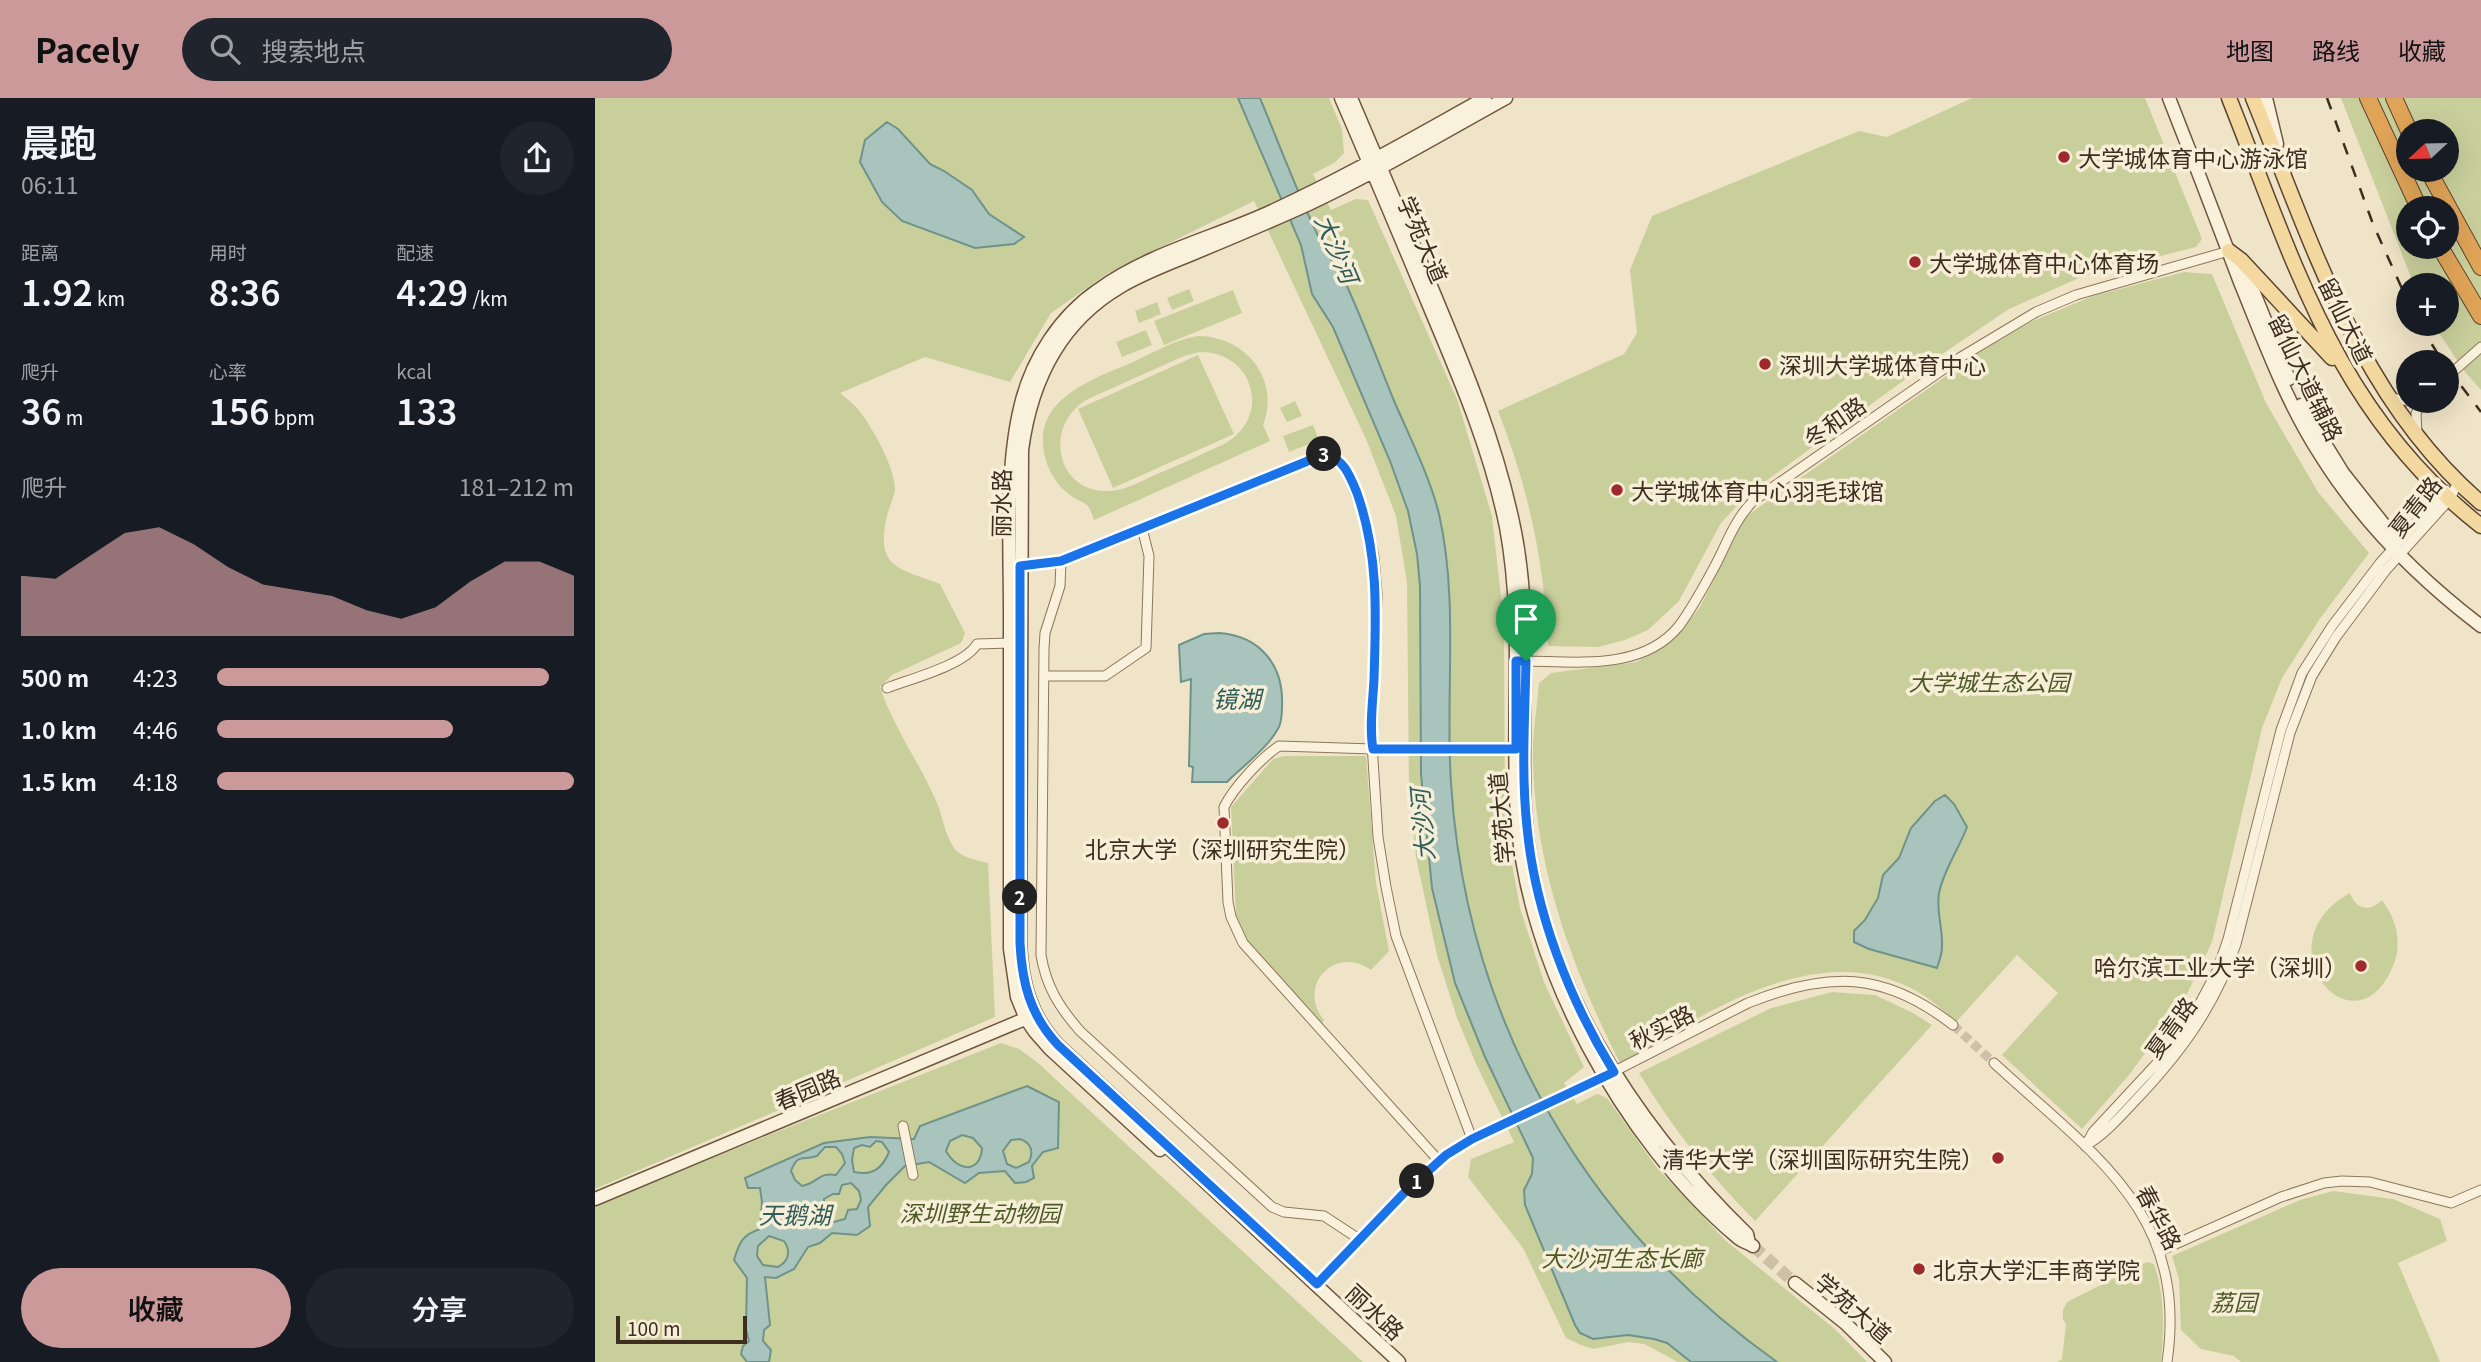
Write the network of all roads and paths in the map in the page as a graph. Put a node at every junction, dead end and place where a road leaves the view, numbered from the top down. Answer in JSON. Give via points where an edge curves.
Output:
{"nodes":[{"id":1,"x":1341,"y":98,"type":"edge"},
{"id":2,"x":1351,"y":98,"type":"edge"},
{"id":3,"x":1485,"y":98,"type":"edge"},
{"id":4,"x":1506,"y":98,"type":"edge"},
{"id":5,"x":2169,"y":98,"type":"edge"},
{"id":6,"x":2177,"y":98,"type":"edge"},
{"id":7,"x":2229,"y":98,"type":"edge"},
{"id":8,"x":2253,"y":98,"type":"edge"},
{"id":9,"x":2266,"y":98,"type":"edge"},
{"id":10,"x":2368,"y":98,"type":"edge"},
{"id":11,"x":2394,"y":98,"type":"edge"},
{"id":12,"x":2404,"y":119,"type":"edge"},
{"id":13,"x":1375,"y":165,"type":"junction"},
{"id":14,"x":2287,"y":181,"type":"junction"},
{"id":15,"x":2435,"y":182,"type":"edge"},
{"id":16,"x":2414,"y":196,"type":"edge"},
{"id":17,"x":1263,"y":220,"type":"junction"},
{"id":18,"x":2229,"y":251,"type":"junction"},
{"id":19,"x":2447,"y":259,"type":"edge"},
{"id":20,"x":2241,"y":260,"type":"junction"},
{"id":21,"x":2481,"y":267,"type":"edge"},
{"id":22,"x":2481,"y":316,"type":"edge"},
{"id":23,"x":2481,"y":347,"type":"edge"},
{"id":24,"x":2459,"y":366,"type":"edge"},
{"id":25,"x":2350,"y":378,"type":"junction"},
{"id":26,"x":2387,"y":396,"type":"junction"},
{"id":27,"x":2396,"y":398,"type":"edge"},
{"id":28,"x":2416,"y":413,"type":"edge"},
{"id":29,"x":2417,"y":439,"type":"junction"},
{"id":30,"x":2458,"y":482,"type":"junction"},
{"id":31,"x":2447,"y":495,"type":"junction"},
{"id":32,"x":2481,"y":503,"type":"edge"},
{"id":33,"x":2481,"y":526,"type":"edge"},
{"id":34,"x":1142,"y":528,"type":"junction"},
{"id":35,"x":2399,"y":549,"type":"junction"},
{"id":36,"x":1061,"y":561,"type":"junction"},
{"id":37,"x":1020,"y":566,"type":"junction"},
{"id":38,"x":2481,"y":616,"type":"edge"},
{"id":39,"x":2481,"y":626,"type":"edge"},
{"id":40,"x":1010,"y":643,"type":"junction"},
{"id":41,"x":1521,"y":661,"type":"junction"},
{"id":42,"x":1044,"y":676,"type":"junction"},
{"id":43,"x":887,"y":688,"type":"dead end"},
{"id":44,"x":1373,"y":749,"type":"junction"},
{"id":45,"x":1516,"y":749,"type":"junction"},
{"id":46,"x":1031,"y":1017,"type":"junction"},
{"id":47,"x":1953,"y":1025,"type":"tunnel mouth"},
{"id":48,"x":1994,"y":1063,"type":"tunnel mouth"},
{"id":49,"x":1609,"y":1074,"type":"junction"},
{"id":50,"x":903,"y":1126,"type":"dead end"},
{"id":51,"x":1472,"y":1139,"type":"junction"},
{"id":52,"x":2085,"y":1146,"type":"junction"},
{"id":53,"x":1439,"y":1161,"type":"junction"},
{"id":54,"x":913,"y":1175,"type":"dead end"},
{"id":55,"x":2481,"y":1190,"type":"edge"},
{"id":56,"x":595,"y":1199,"type":"edge"},
{"id":57,"x":1359,"y":1240,"type":"junction"},
{"id":58,"x":1751,"y":1244,"type":"tunnel mouth"},
{"id":59,"x":2160,"y":1251,"type":"junction"},
{"id":60,"x":1795,"y":1283,"type":"tunnel mouth"},
{"id":61,"x":1317,"y":1284,"type":"junction"},
{"id":62,"x":1389,"y":1362,"type":"edge"},
{"id":63,"x":1399,"y":1362,"type":"edge"},
{"id":64,"x":1885,"y":1362,"type":"edge"},
{"id":65,"x":2167,"y":1362,"type":"edge"}],
"edges":[{"from":1,"to":13,"type":"main road","name":"学苑大道"},
{"from":2,"to":13,"type":"main road","name":"学苑大道"},
{"from":3,"to":13,"type":"main road","name":"丽水路"},
{"from":4,"to":13,"type":"main road","name":"丽水路"},
{"from":5,"to":18,"type":"main road","name":"留仙大道辅路"},
{"from":6,"to":20,"type":"main road","name":"留仙大道辅路"},
{"from":7,"to":25,"type":"main road","name":"留仙大道","via":[[2313,308]]},
{"from":8,"to":14,"type":"main road","name":"留仙大道"},
{"from":9,"to":14,"type":"main road"},
{"from":10,"to":16,"type":"highway"},
{"from":11,"to":12,"type":"highway"},
{"from":13,"to":17,"type":"main road","name":"丽水路"},
{"from":13,"to":41,"type":"main road","name":"学苑大道","via":[[1470,377],[1494,447],[1520,563],[1525,614]]},
{"from":14,"to":26,"type":"main road","name":"留仙大道","via":[[2344,318]]},
{"from":15,"to":21,"type":"highway"},
{"from":17,"to":37,"type":"main road","name":"丽水路","via":[[1121,286],[1089,310],[1053,352],[1033,393],[1024,436]]},
{"from":17,"to":40,"type":"main road","name":"丽水路","via":[[1110,281],[1074,310],[1042,351],[1026,387],[1013,443]]},
{"from":18,"to":20,"type":"main road"},
{"from":18,"to":35,"type":"main road","name":"留仙大道辅路","via":[[2272,362],[2307,433],[2335,477]]},
{"from":18,"to":41,"type":"street","name":"冬和路","via":[[2076,295],[2036,312],[1961,357],[1753,501],[1739,515],[1678,627],[1647,650],[1604,661]]},
{"from":19,"to":22,"type":"highway"},
{"from":20,"to":25,"type":"main road"},
{"from":20,"to":35,"type":"main road","name":"留仙大道辅路","via":[[2308,417]]},
{"from":23,"to":24,"type":"street"},
{"from":25,"to":31,"type":"main road","name":"留仙大道","via":[[2402,450]]},
{"from":26,"to":27,"type":"street"},
{"from":26,"to":29,"type":"main road","name":"留仙大道"},
{"from":28,"to":29,"type":"street"},
{"from":29,"to":30,"type":"main road","name":"留仙大道"},
{"from":30,"to":31,"type":"street","name":"夏青路"},
{"from":30,"to":32,"type":"main road","name":"留仙大道"},
{"from":31,"to":33,"type":"main road","name":"留仙大道"},
{"from":31,"to":35,"type":"street","name":"夏青路"},
{"from":34,"to":36,"type":"street"},
{"from":34,"to":42,"type":"street","via":[[1149,556],[1146,648],[1105,676]]},
{"from":34,"to":44,"type":"street","via":[[1317,456],[1339,460],[1366,520],[1374,557]]},
{"from":35,"to":38,"type":"main road","name":"留仙大道辅路"},
{"from":35,"to":39,"type":"main road","name":"留仙大道辅路","via":[[2430,586]]},
{"from":35,"to":52,"type":"street","name":"夏青路","via":[[2332,626],[2296,687],[2228,939],[2209,987],[2172,1047]]},
{"from":36,"to":37,"type":"street"},
{"from":36,"to":42,"type":"street","via":[[1061,586],[1045,634]]},
{"from":37,"to":46,"type":"main road","name":"丽水路","via":[[1020,943]]},
{"from":40,"to":43,"type":"street","via":[[978,644],[958,661]]},
{"from":40,"to":46,"type":"main road","name":"丽水路","via":[[1011,962],[1017,997]]},
{"from":41,"to":45,"type":"main road","name":"学苑大道"},
{"from":41,"to":49,"type":"main road","name":"学苑大道","via":[[1525,813],[1535,876],[1566,977]]},
{"from":42,"to":57,"type":"street","via":[[1041,955],[1051,992],[1080,1031],[1272,1207],[1324,1216]]},
{"from":44,"to":45,"type":"street"},
{"from":44,"to":51,"type":"street","via":[[1378,837],[1396,936]]},
{"from":44,"to":53,"type":"street","via":[[1279,746],[1270,752],[1224,807],[1228,902],[1243,943]]},
{"from":45,"to":49,"type":"main road","name":"学苑大道","via":[[1519,834],[1538,925],[1570,1009]]},
{"from":46,"to":56,"type":"main road","name":"春园路"},
{"from":46,"to":61,"type":"main road","name":"丽水路"},
{"from":46,"to":62,"type":"main road","name":"丽水路","via":[[1049,1049]]},
{"from":47,"to":49,"type":"street","name":"秋实路","via":[[1905,993],[1850,981],[1826,981],[1748,1003]]},
{"from":48,"to":52,"type":"street"},
{"from":49,"to":51,"type":"street","name":"秋实路"},
{"from":49,"to":58,"type":"main road","name":"学苑大道"},
{"from":50,"to":54,"type":"street"},
{"from":51,"to":53,"type":"street","name":"秋实路"},
{"from":52,"to":59,"type":"street","name":"春华路","via":[[2135,1203]]},
{"from":53,"to":57,"type":"street","name":"秋实路"},
{"from":55,"to":59,"type":"street","via":[[2451,1203],[2370,1182],[2324,1183],[2281,1197]]},
{"from":57,"to":61,"type":"street","name":"秋实路"},
{"from":59,"to":65,"type":"street","name":"春华路","via":[[2170,1297]]},
{"from":60,"to":64,"type":"main road","name":"学苑大道"},
{"from":61,"to":63,"type":"main road","name":"丽水路"}]}
